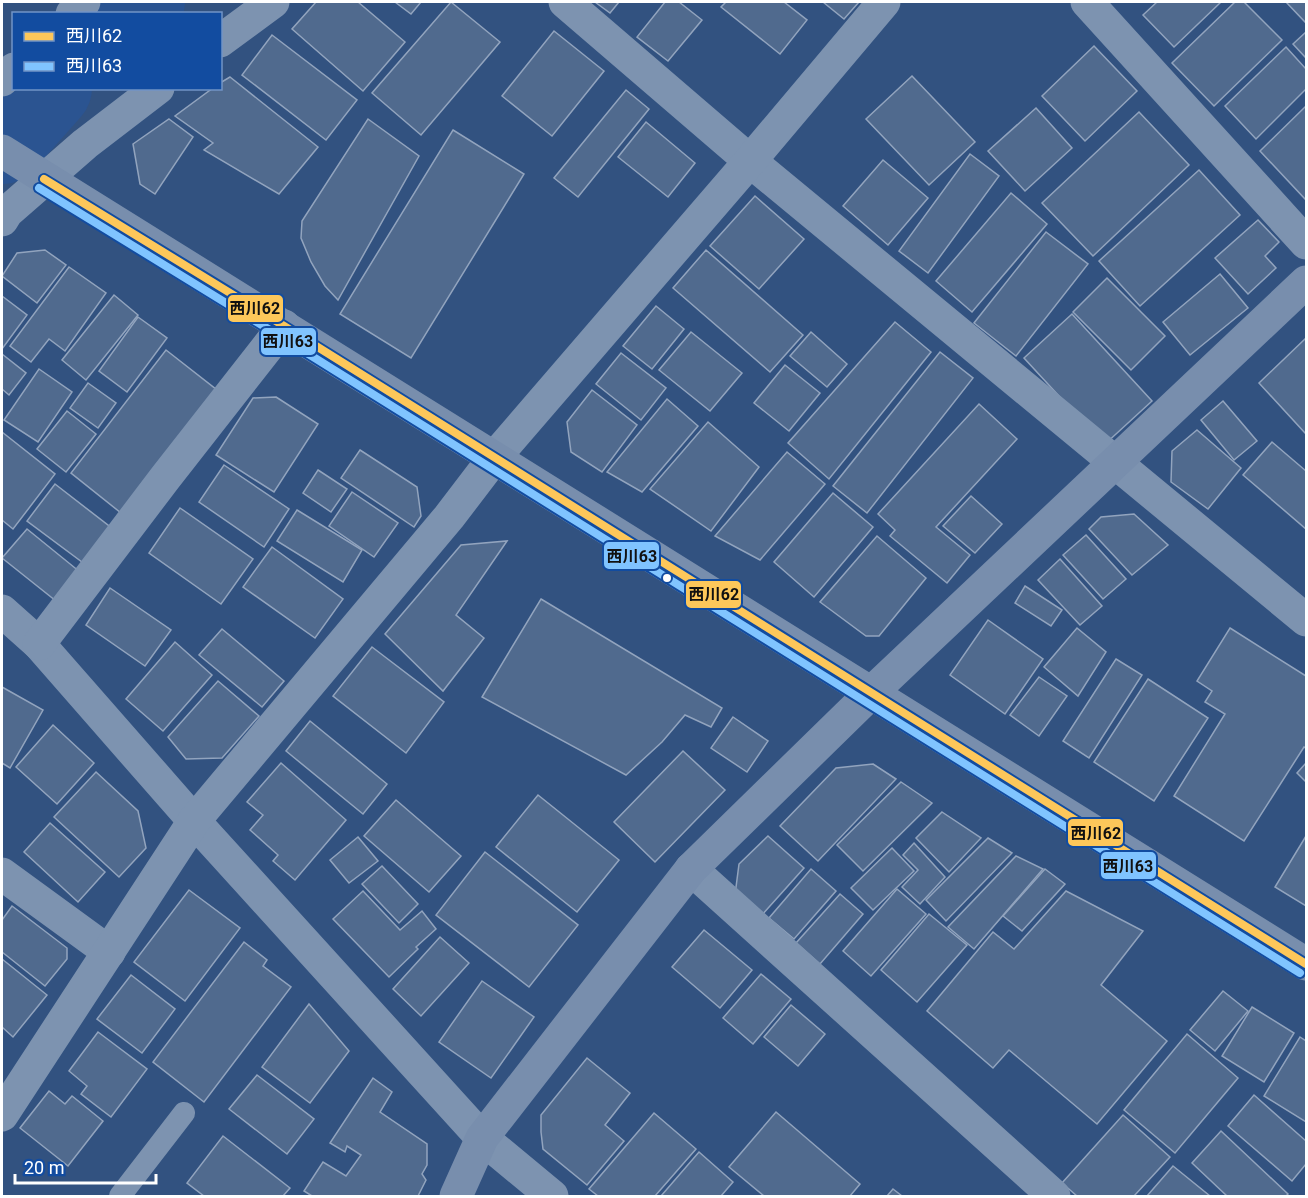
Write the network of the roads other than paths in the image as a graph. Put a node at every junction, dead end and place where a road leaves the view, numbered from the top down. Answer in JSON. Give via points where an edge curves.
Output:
{"nodes":[{"id":1,"x":273,"y":2,"type":"edge"},
{"id":2,"x":565,"y":2,"type":"edge"},
{"id":3,"x":884,"y":2,"type":"edge"},
{"id":4,"x":1087,"y":2,"type":"edge"},
{"id":5,"x":222,"y":40,"type":"edge"},
{"id":6,"x":155,"y":90,"type":"edge"},
{"id":7,"x":2,"y":152,"type":"edge"},
{"id":8,"x":750,"y":161,"type":"junction"},
{"id":9,"x":43,"y":178,"type":"junction"},
{"id":10,"x":2,"y":220,"type":"edge"},
{"id":11,"x":1306,"y":243,"type":"edge"},
{"id":12,"x":1306,"y":282,"type":"edge"},
{"id":13,"x":284,"y":326,"type":"junction"},
{"id":14,"x":494,"y":458,"type":"junction"},
{"id":15,"x":1116,"y":462,"type":"junction"},
{"id":16,"x":2,"y":611,"type":"edge"},
{"id":17,"x":1306,"y":620,"type":"edge"},
{"id":18,"x":39,"y":644,"type":"junction"},
{"id":19,"x":871,"y":693,"type":"junction"},
{"id":20,"x":194,"y":821,"type":"junction"},
{"id":21,"x":691,"y":869,"type":"junction"},
{"id":22,"x":2,"y":874,"type":"edge"},
{"id":23,"x":108,"y":952,"type":"junction"},
{"id":24,"x":1306,"y":964,"type":"edge"},
{"id":25,"x":184,"y":1113,"type":"dead end"},
{"id":26,"x":2,"y":1115,"type":"edge"},
{"id":27,"x":482,"y":1138,"type":"junction"},
{"id":28,"x":120,"y":1197,"type":"edge"},
{"id":29,"x":456,"y":1197,"type":"edge"},
{"id":30,"x":552,"y":1197,"type":"edge"},
{"id":31,"x":1054,"y":1197,"type":"edge"}],
"edges":[{"from":1,"to":5,"type":"street"},
{"from":2,"to":8,"type":"street"},
{"from":3,"to":8,"type":"street"},
{"from":4,"to":11,"type":"street"},
{"from":6,"to":9,"type":"street"},
{"from":7,"to":9,"type":"street"},
{"from":8,"to":14,"type":"street"},
{"from":8,"to":15,"type":"street"},
{"from":9,"to":10,"type":"street"},
{"from":9,"to":13,"type":"street"},
{"from":12,"to":15,"type":"street"},
{"from":13,"to":14,"type":"street"},
{"from":13,"to":18,"type":"street"},
{"from":14,"to":19,"type":"street"},
{"from":14,"to":20,"type":"street"},
{"from":15,"to":17,"type":"street"},
{"from":15,"to":19,"type":"street"},
{"from":16,"to":18,"type":"street"},
{"from":18,"to":20,"type":"street"},
{"from":19,"to":21,"type":"street"},
{"from":19,"to":24,"type":"street"},
{"from":20,"to":23,"type":"street"},
{"from":20,"to":27,"type":"street"},
{"from":21,"to":27,"type":"street"},
{"from":21,"to":31,"type":"street"},
{"from":22,"to":23,"type":"street"},
{"from":23,"to":26,"type":"street"},
{"from":25,"to":28,"type":"lane"},
{"from":27,"to":29,"type":"street"},
{"from":27,"to":30,"type":"street"}]}
